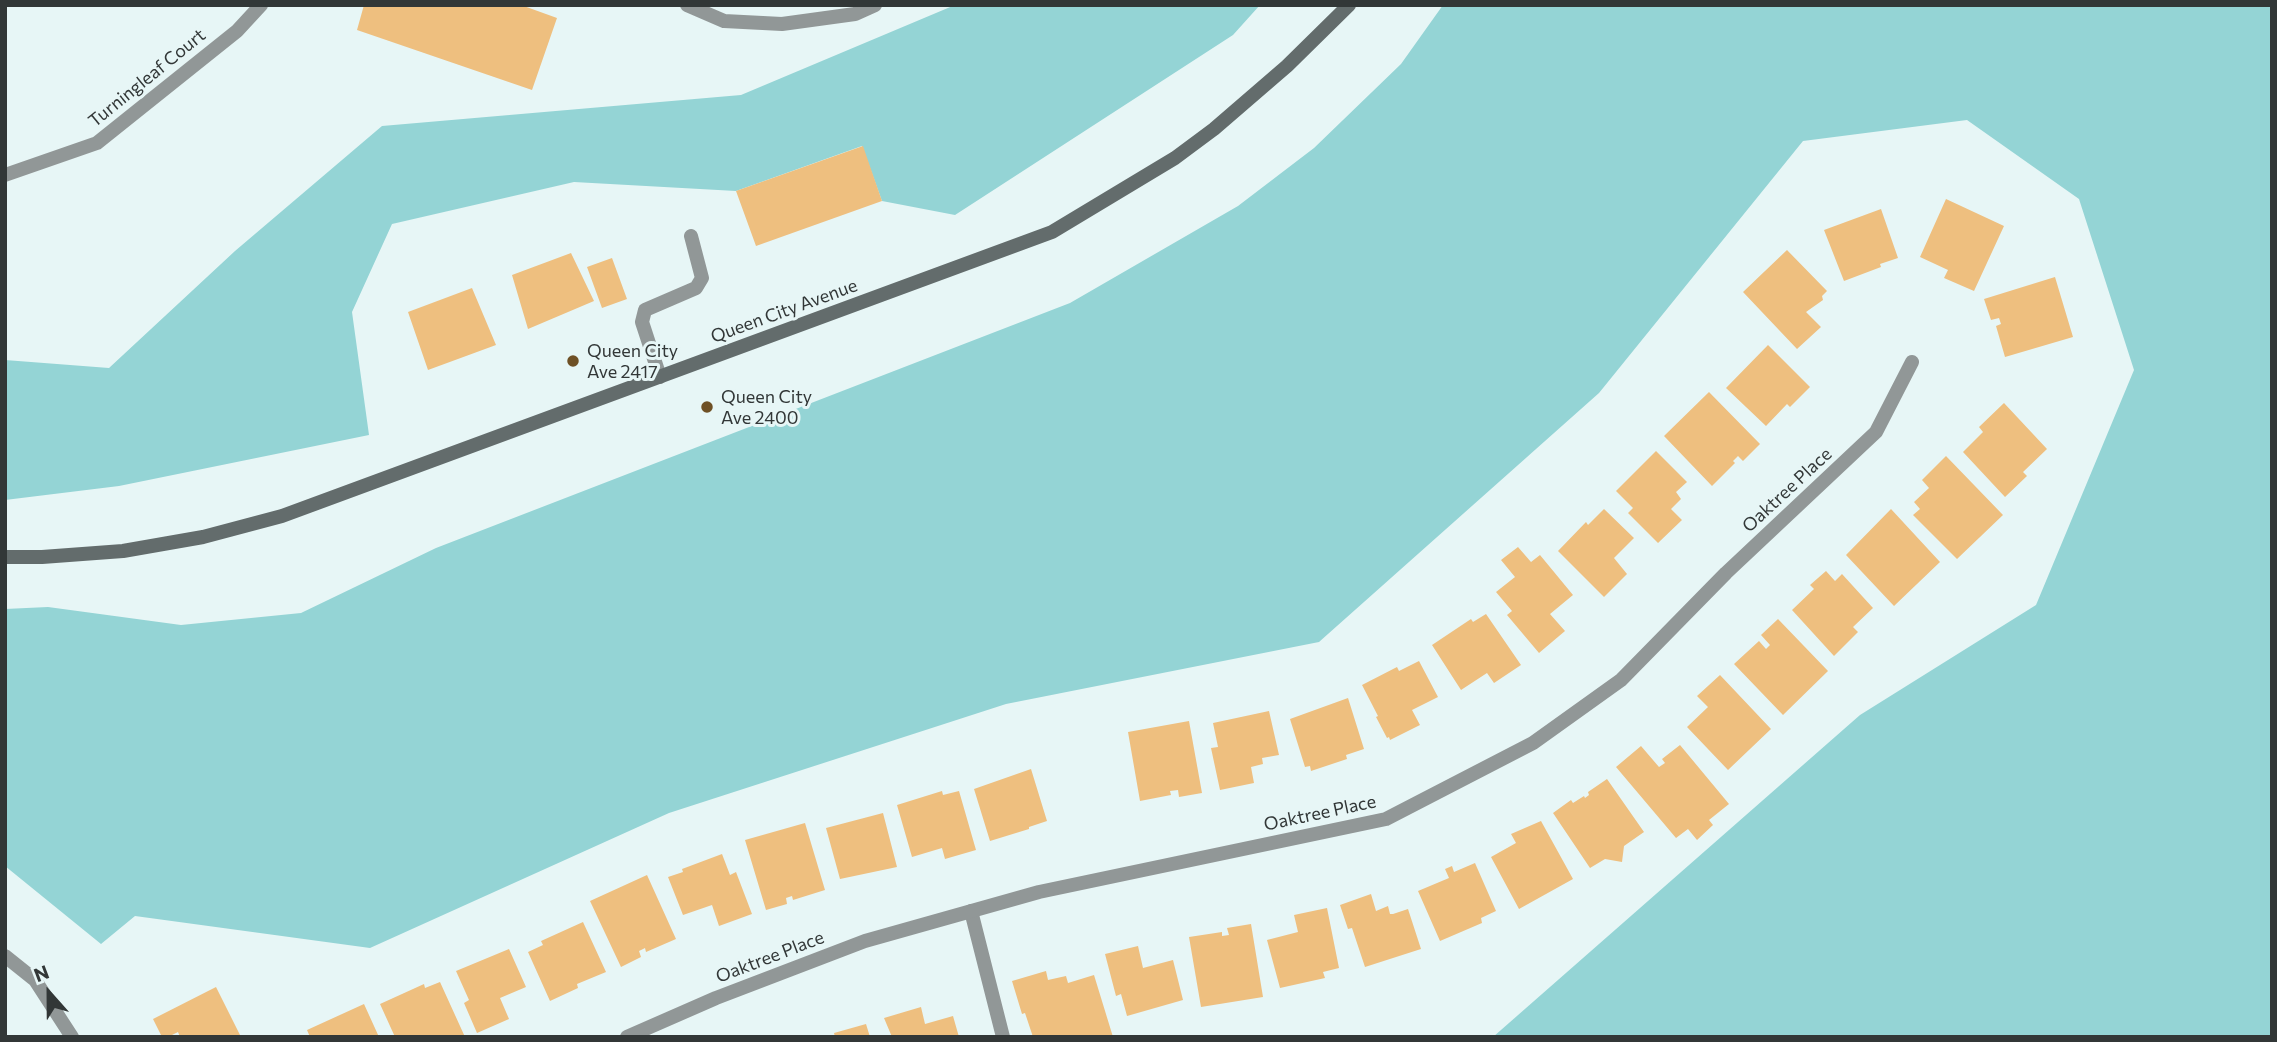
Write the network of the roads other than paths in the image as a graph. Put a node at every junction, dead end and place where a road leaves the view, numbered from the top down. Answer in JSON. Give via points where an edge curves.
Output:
{"nodes":[{"id":1,"x":261,"y":5,"type":"edge"},
{"id":2,"x":687,"y":5,"type":"edge"},
{"id":3,"x":875,"y":5,"type":"edge"},
{"id":4,"x":1349,"y":5,"type":"edge"},
{"id":5,"x":5,"y":175,"type":"edge"},
{"id":6,"x":691,"y":236,"type":"dead end"},
{"id":7,"x":1912,"y":362,"type":"dead end"},
{"id":8,"x":660,"y":377,"type":"junction"},
{"id":9,"x":5,"y":557,"type":"edge"},
{"id":10,"x":971,"y":911,"type":"junction"},
{"id":11,"x":5,"y":956,"type":"edge"},
{"id":12,"x":72,"y":1037,"type":"edge"},
{"id":13,"x":627,"y":1037,"type":"edge"},
{"id":14,"x":1003,"y":1037,"type":"edge"}],
"edges":[{"from":1,"to":5,"type":"street","name":"Turningleaf Court","via":[[237,31],[97,143]]},
{"from":2,"to":3,"type":"street","via":[[724,22],[782,24],[855,14]]},
{"from":4,"to":8,"type":"main road","name":"Queen City Avenue","via":[[1287,66],[1194,144],[1052,232]]},
{"from":6,"to":8,"type":"street","via":[[702,278],[696,288],[645,310],[642,322]]},
{"from":7,"to":10,"type":"street","name":"Oaktree Place","via":[[1876,432],[1726,573],[1621,680],[1533,743],[1386,819],[1039,892]]},
{"from":8,"to":9,"type":"main road","name":"Queen City Avenue","via":[[282,516],[123,551]]},
{"from":10,"to":13,"type":"street","name":"Oaktree Place","via":[[865,941]]},
{"from":10,"to":14,"type":"street"},
{"from":11,"to":12,"type":"street","via":[[35,981]]}]}
